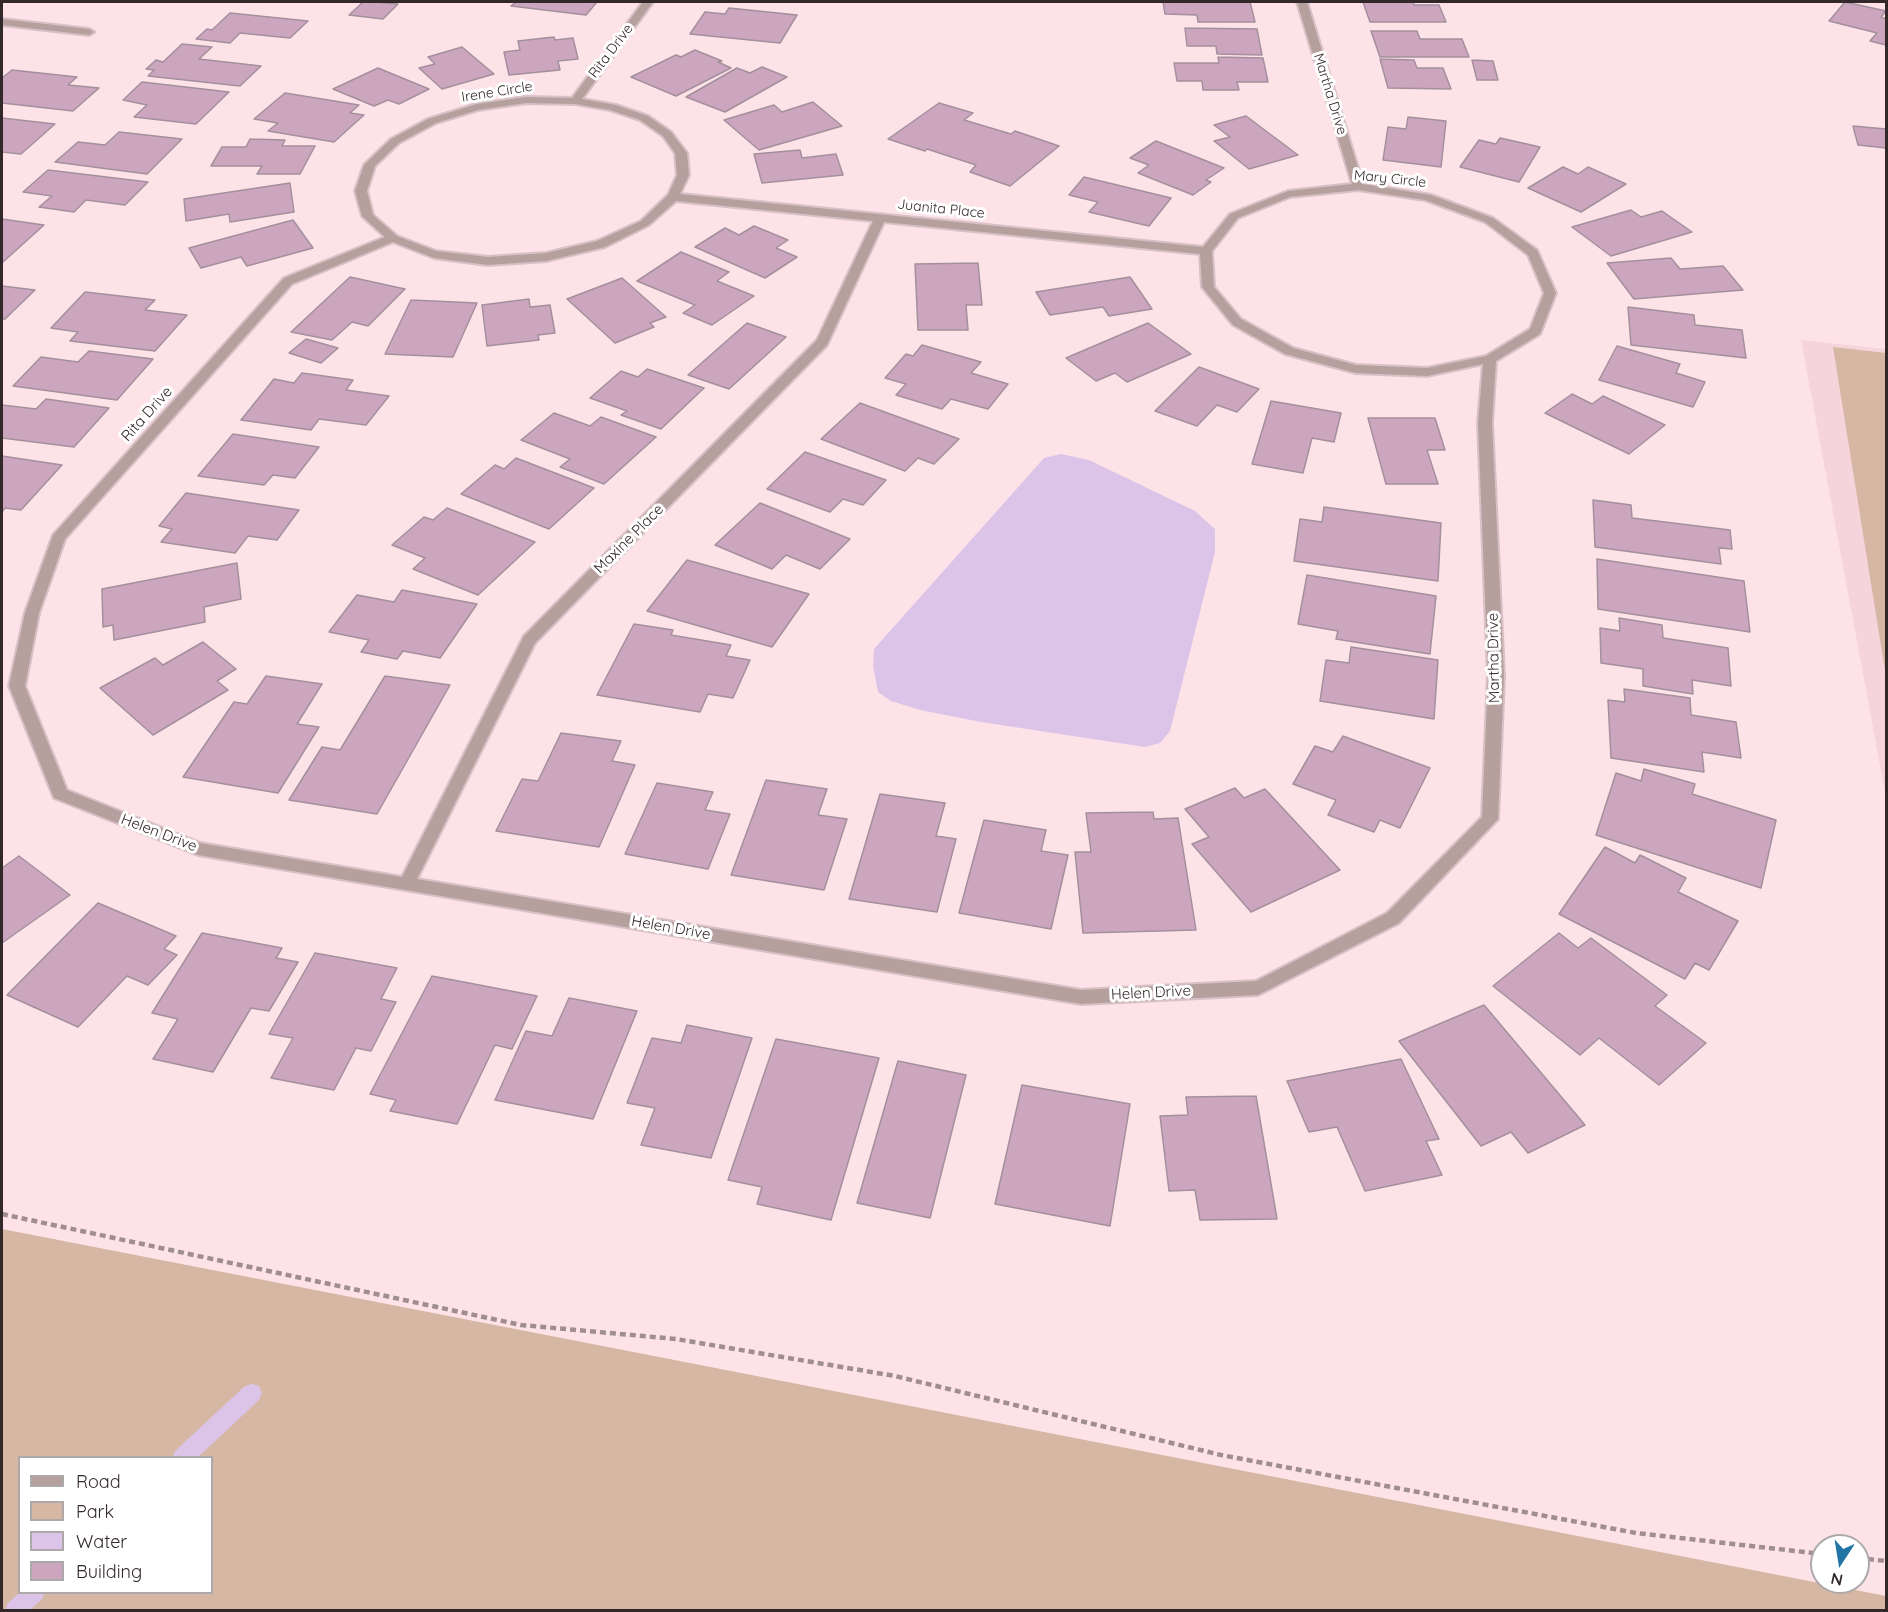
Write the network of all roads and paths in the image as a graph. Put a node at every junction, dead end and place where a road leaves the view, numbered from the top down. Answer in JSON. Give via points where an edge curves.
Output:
{"nodes":[{"id":1,"x":648,"y":2,"type":"edge"},
{"id":2,"x":1302,"y":2,"type":"edge"},
{"id":3,"x":2,"y":22,"type":"edge"},
{"id":4,"x":90,"y":32,"type":"dead end"},
{"id":5,"x":575,"y":101,"type":"junction"},
{"id":6,"x":1358,"y":188,"type":"junction"},
{"id":7,"x":673,"y":197,"type":"junction"},
{"id":8,"x":880,"y":218,"type":"junction"},
{"id":9,"x":393,"y":238,"type":"junction"},
{"id":10,"x":1206,"y":251,"type":"junction"},
{"id":11,"x":1490,"y":359,"type":"junction"},
{"id":12,"x":17,"y":686,"type":"joint"},
{"id":13,"x":407,"y":883,"type":"junction"},
{"id":14,"x":1393,"y":918,"type":"joint"},
{"id":15,"x":2,"y":1214,"type":"edge"},
{"id":16,"x":1810,"y":1553,"type":"edge"},
{"id":17,"x":1870,"y":1560,"type":"edge"},
{"id":18,"x":1887,"y":1562,"type":"edge"}],
"edges":[{"from":1,"to":5,"type":"street","name":"Rita Drive"},
{"from":2,"to":6,"type":"street","name":"Martha Drive"},
{"from":3,"to":4,"type":"street"},
{"from":5,"to":7,"type":"street","name":"Irene Circle","via":[[612,107],[644,118],[667,134],[681,153],[683,175]]},
{"from":5,"to":9,"type":"street","name":"Irene Circle","via":[[526,100],[477,107],[432,121],[395,141],[370,165],[361,191],[368,216]]},
{"from":6,"to":10,"type":"street","name":"Mary Circle","via":[[1288,194],[1234,216]]},
{"from":6,"to":11,"type":"street","name":"Mary Circle","via":[[1427,197],[1479,216],[1533,254],[1550,293],[1536,331]]},
{"from":7,"to":8,"type":"street","name":"Juanita Place"},
{"from":7,"to":9,"type":"street","name":"Irene Circle","via":[[645,223],[601,244],[546,257],[488,261],[434,254]]},
{"from":8,"to":10,"type":"street","name":"Juanita Place"},
{"from":8,"to":13,"type":"street","name":"Maxine Place","via":[[823,342],[530,640]]},
{"from":9,"to":12,"type":"street","name":"Rita Drive","via":[[288,281],[58,538],[32,614]]},
{"from":10,"to":11,"type":"street","name":"Mary Circle","via":[[1208,287],[1237,322],[1289,351],[1356,369],[1427,372]]},
{"from":11,"to":14,"type":"street","name":"Martha Drive","via":[[1485,423],[1496,676],[1490,819]]},
{"from":12,"to":13,"type":"street","name":"Helen Drive","via":[[60,794],[198,849]]},
{"from":13,"to":14,"type":"street","name":"Helen Drive","via":[[1081,997],[1258,988]]},
{"from":15,"to":16,"type":"path","via":[[521,1325],[676,1340],[895,1376],[1221,1455],[1636,1533]]},
{"from":17,"to":18,"type":"path"}]}
